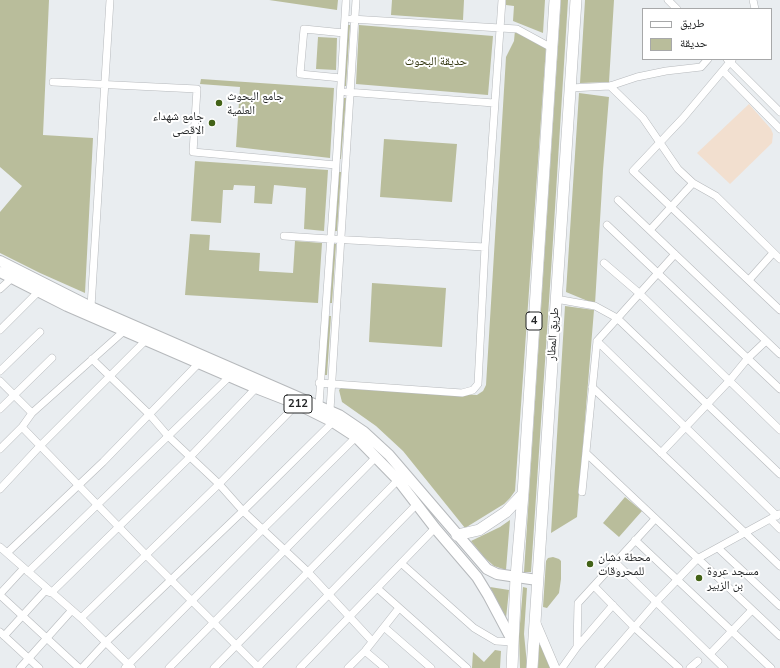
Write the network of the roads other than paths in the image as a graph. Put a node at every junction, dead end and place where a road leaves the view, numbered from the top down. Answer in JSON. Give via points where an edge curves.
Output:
{"nodes":[{"id":1,"x":110,"y":0,"type":"edge"},
{"id":2,"x":346,"y":0,"type":"edge"},
{"id":3,"x":356,"y":0,"type":"edge"},
{"id":4,"x":502,"y":0,"type":"edge"},
{"id":5,"x":555,"y":0,"type":"edge"},
{"id":6,"x":576,"y":0,"type":"edge"},
{"id":7,"x":668,"y":0,"type":"edge"},
{"id":8,"x":676,"y":8,"type":"edge"},
{"id":9,"x":345,"y":18,"type":"junction"},
{"id":10,"x":355,"y":19,"type":"junction"},
{"id":11,"x":500,"y":29,"type":"junction"},
{"id":12,"x":344,"y":33,"type":"junction"},
{"id":13,"x":552,"y":48,"type":"junction"},
{"id":14,"x":707,"y":60,"type":"edge"},
{"id":15,"x":730,"y":60,"type":"edge"},
{"id":16,"x":723,"y":71,"type":"junction"},
{"id":17,"x":341,"y":78,"type":"junction"},
{"id":18,"x":53,"y":82,"type":"dead end"},
{"id":19,"x":105,"y":84,"type":"junction"},
{"id":20,"x":610,"y":86,"type":"junction"},
{"id":21,"x":570,"y":88,"type":"junction"},
{"id":22,"x":340,"y":92,"type":"junction"},
{"id":23,"x":350,"y":92,"type":"junction"},
{"id":24,"x":494,"y":103,"type":"junction"},
{"id":25,"x":780,"y":112,"type":"edge"},
{"id":26,"x":780,"y":129,"type":"edge"},
{"id":27,"x":659,"y":142,"type":"junction"},
{"id":28,"x":336,"y":165,"type":"junction"},
{"id":29,"x":693,"y":183,"type":"junction"},
{"id":30,"x":618,"y":200,"type":"dead end"},
{"id":31,"x":671,"y":207,"type":"junction"},
{"id":32,"x":606,"y":224,"type":"dead end"},
{"id":33,"x":650,"y":230,"type":"junction"},
{"id":34,"x":284,"y":236,"type":"dead end"},
{"id":35,"x":330,"y":239,"type":"junction"},
{"id":36,"x":340,"y":240,"type":"junction"},
{"id":37,"x":485,"y":246,"type":"junction"},
{"id":38,"x":675,"y":254,"type":"junction"},
{"id":39,"x":777,"y":255,"type":"edge"},
{"id":40,"x":0,"y":261,"type":"edge"},
{"id":41,"x":604,"y":263,"type":"dead end"},
{"id":42,"x":0,"y":272,"type":"edge"},
{"id":43,"x":658,"y":274,"type":"junction"},
{"id":44,"x":12,"y":278,"type":"junction"},
{"id":45,"x":749,"y":280,"type":"junction"},
{"id":46,"x":0,"y":289,"type":"edge"},
{"id":47,"x":38,"y":292,"type":"junction"},
{"id":48,"x":639,"y":293,"type":"junction"},
{"id":49,"x":556,"y":299,"type":"junction"},
{"id":50,"x":91,"y":307,"type":"junction"},
{"id":51,"x":780,"y":310,"type":"edge"},
{"id":52,"x":617,"y":318,"type":"junction"},
{"id":53,"x":0,"y":330,"type":"edge"},
{"id":54,"x":124,"y":331,"type":"junction"},
{"id":55,"x":40,"y":332,"type":"dead end"},
{"id":56,"x":766,"y":340,"type":"junction"},
{"id":57,"x":145,"y":341,"type":"junction"},
{"id":58,"x":597,"y":341,"type":"junction"},
{"id":59,"x":780,"y":354,"type":"edge"},
{"id":60,"x":52,"y":358,"type":"dead end"},
{"id":61,"x":92,"y":358,"type":"junction"},
{"id":62,"x":748,"y":358,"type":"junction"},
{"id":63,"x":198,"y":364,"type":"junction"},
{"id":64,"x":0,"y":371,"type":"edge"},
{"id":65,"x":110,"y":376,"type":"junction"},
{"id":66,"x":229,"y":377,"type":"junction"},
{"id":67,"x":730,"y":380,"type":"junction"},
{"id":68,"x":0,"y":381,"type":"edge"},
{"id":69,"x":320,"y":382,"type":"junction"},
{"id":70,"x":331,"y":383,"type":"junction"},
{"id":71,"x":592,"y":387,"type":"junction"},
{"id":72,"x":256,"y":388,"type":"junction"},
{"id":73,"x":780,"y":389,"type":"edge"},
{"id":74,"x":14,"y":394,"type":"junction"},
{"id":75,"x":297,"y":404,"type":"junction"},
{"id":76,"x":708,"y":404,"type":"junction"},
{"id":77,"x":319,"y":405,"type":"junction"},
{"id":78,"x":0,"y":409,"type":"edge"},
{"id":79,"x":330,"y":410,"type":"junction"},
{"id":80,"x":32,"y":413,"type":"junction"},
{"id":81,"x":150,"y":415,"type":"junction"},
{"id":82,"x":332,"y":422,"type":"junction"},
{"id":83,"x":22,"y":427,"type":"junction"},
{"id":84,"x":685,"y":427,"type":"junction"},
{"id":85,"x":780,"y":430,"type":"edge"},
{"id":86,"x":168,"y":436,"type":"junction"},
{"id":87,"x":356,"y":437,"type":"junction"},
{"id":88,"x":40,"y":446,"type":"junction"},
{"id":89,"x":0,"y":450,"type":"edge"},
{"id":90,"x":586,"y":453,"type":"junction"},
{"id":91,"x":661,"y":453,"type":"junction"},
{"id":92,"x":190,"y":457,"type":"junction"},
{"id":93,"x":376,"y":457,"type":"junction"},
{"id":94,"x":780,"y":474,"type":"edge"},
{"id":95,"x":398,"y":480,"type":"junction"},
{"id":96,"x":219,"y":484,"type":"junction"},
{"id":97,"x":78,"y":485,"type":"junction"},
{"id":98,"x":0,"y":489,"type":"edge"},
{"id":99,"x":582,"y":492,"type":"dead end"},
{"id":100,"x":523,"y":494,"type":"junction"},
{"id":101,"x":97,"y":504,"type":"junction"},
{"id":102,"x":417,"y":504,"type":"junction"},
{"id":103,"x":243,"y":511,"type":"junction"},
{"id":104,"x":776,"y":516,"type":"edge"},
{"id":105,"x":655,"y":519,"type":"junction"},
{"id":106,"x":119,"y":527,"type":"junction"},
{"id":107,"x":435,"y":528,"type":"junction"},
{"id":108,"x":263,"y":529,"type":"junction"},
{"id":109,"x":780,"y":529,"type":"edge"},
{"id":110,"x":744,"y":533,"type":"junction"},
{"id":111,"x":457,"y":535,"type":"junction"},
{"id":112,"x":635,"y":540,"type":"junction"},
{"id":113,"x":718,"y":548,"type":"junction"},
{"id":114,"x":2,"y":550,"type":"edge"},
{"id":115,"x":285,"y":551,"type":"junction"},
{"id":116,"x":146,"y":555,"type":"junction"},
{"id":117,"x":697,"y":559,"type":"junction"},
{"id":118,"x":615,"y":562,"type":"junction"},
{"id":119,"x":401,"y":563,"type":"junction"},
{"id":120,"x":780,"y":566,"type":"edge"},
{"id":121,"x":487,"y":569,"type":"junction"},
{"id":122,"x":26,"y":570,"type":"junction"},
{"id":123,"x":307,"y":571,"type":"junction"},
{"id":124,"x":477,"y":577,"type":"junction"},
{"id":125,"x":516,"y":577,"type":"junction"},
{"id":126,"x":171,"y":580,"type":"junction"},
{"id":127,"x":537,"y":580,"type":"junction"},
{"id":128,"x":678,"y":581,"type":"junction"},
{"id":129,"x":594,"y":586,"type":"junction"},
{"id":130,"x":377,"y":588,"type":"junction"},
{"id":131,"x":51,"y":593,"type":"junction"},
{"id":132,"x":0,"y":594,"type":"edge"},
{"id":133,"x":329,"y":594,"type":"junction"},
{"id":134,"x":193,"y":600,"type":"junction"},
{"id":135,"x":656,"y":601,"type":"junction"},
{"id":136,"x":613,"y":605,"type":"junction"},
{"id":137,"x":780,"y":606,"type":"edge"},
{"id":138,"x":399,"y":608,"type":"junction"},
{"id":139,"x":72,"y":610,"type":"junction"},
{"id":140,"x":751,"y":611,"type":"junction"},
{"id":141,"x":349,"y":616,"type":"junction"},
{"id":142,"x":23,"y":617,"type":"junction"},
{"id":143,"x":81,"y":618,"type":"junction"},
{"id":144,"x":535,"y":621,"type":"junction"},
{"id":145,"x":214,"y":622,"type":"junction"},
{"id":146,"x":384,"y":627,"type":"junction"},
{"id":147,"x":634,"y":627,"type":"junction"},
{"id":148,"x":732,"y":632,"type":"junction"},
{"id":149,"x":2,"y":634,"type":"edge"},
{"id":150,"x":780,"y":636,"type":"edge"},
{"id":151,"x":46,"y":639,"type":"junction"},
{"id":152,"x":372,"y":641,"type":"junction"},
{"id":153,"x":106,"y":642,"type":"junction"},
{"id":154,"x":513,"y":642,"type":"junction"},
{"id":155,"x":237,"y":645,"type":"junction"},
{"id":156,"x":577,"y":647,"type":"junction"},
{"id":157,"x":365,"y":651,"type":"junction"},
{"id":158,"x":710,"y":654,"type":"junction"},
{"id":159,"x":28,"y":658,"type":"junction"},
{"id":160,"x":698,"y":661,"type":"dead end"},
{"id":161,"x":128,"y":667,"type":"edge"},
{"id":162,"x":20,"y":668,"type":"edge"},
{"id":163,"x":39,"y":668,"type":"edge"},
{"id":164,"x":79,"y":668,"type":"edge"},
{"id":165,"x":82,"y":668,"type":"edge"},
{"id":166,"x":169,"y":668,"type":"edge"},
{"id":167,"x":214,"y":668,"type":"edge"},
{"id":168,"x":258,"y":668,"type":"edge"},
{"id":169,"x":300,"y":668,"type":"edge"},
{"id":170,"x":348,"y":668,"type":"edge"},
{"id":171,"x":385,"y":668,"type":"edge"},
{"id":172,"x":431,"y":668,"type":"edge"},
{"id":173,"x":467,"y":668,"type":"edge"},
{"id":174,"x":512,"y":668,"type":"edge"},
{"id":175,"x":532,"y":668,"type":"edge"},
{"id":176,"x":555,"y":668,"type":"edge"},
{"id":177,"x":562,"y":668,"type":"edge"},
{"id":178,"x":600,"y":668,"type":"edge"},
{"id":179,"x":679,"y":668,"type":"edge"},
{"id":180,"x":690,"y":668,"type":"edge"},
{"id":181,"x":724,"y":668,"type":"edge"},
{"id":182,"x":771,"y":668,"type":"edge"}],
"edges":[{"from":1,"to":19,"type":"street"},
{"from":2,"to":9,"type":"street"},
{"from":3,"to":10,"type":"street"},
{"from":4,"to":11,"type":"street"},
{"from":5,"to":13,"type":"highway","name":"طريق المطار","number":"4"},
{"from":6,"to":21,"type":"highway","name":"طريق المطار","number":"4"},
{"from":7,"to":8,"type":"street"},
{"from":9,"to":10,"type":"street"},
{"from":9,"to":12,"type":"street"},
{"from":10,"to":11,"type":"street"},
{"from":10,"to":23,"type":"street"},
{"from":11,"to":13,"type":"street","via":[[517,29]]},
{"from":11,"to":24,"type":"street"},
{"from":12,"to":17,"type":"street"},
{"from":12,"to":17,"type":"street","via":[[304,29],[300,74]]},
{"from":13,"to":100,"type":"highway","name":"طريق المطار","number":"4"},
{"from":14,"to":20,"type":"street","via":[[701,67],[637,77]]},
{"from":15,"to":16,"type":"street"},
{"from":15,"to":25,"type":"street"},
{"from":16,"to":26,"type":"street"},
{"from":16,"to":27,"type":"street"},
{"from":17,"to":22,"type":"street"},
{"from":18,"to":19,"type":"street"},
{"from":19,"to":28,"type":"street","via":[[197,89],[194,152]]},
{"from":19,"to":50,"type":"street"},
{"from":20,"to":21,"type":"street"},
{"from":20,"to":27,"type":"street","via":[[642,118]]},
{"from":21,"to":49,"type":"highway","name":"طريق المطار","number":"4"},
{"from":22,"to":23,"type":"street"},
{"from":22,"to":28,"type":"street"},
{"from":23,"to":24,"type":"street"},
{"from":23,"to":36,"type":"street"},
{"from":24,"to":37,"type":"street"},
{"from":27,"to":29,"type":"street","via":[[678,169]]},
{"from":27,"to":31,"type":"street","via":[[633,171]]},
{"from":28,"to":35,"type":"street"},
{"from":29,"to":31,"type":"street"},
{"from":29,"to":39,"type":"street","via":[[716,196]]},
{"from":30,"to":33,"type":"street"},
{"from":31,"to":33,"type":"street"},
{"from":31,"to":45,"type":"street"},
{"from":32,"to":43,"type":"street"},
{"from":33,"to":38,"type":"street"},
{"from":34,"to":35,"type":"street"},
{"from":35,"to":36,"type":"street"},
{"from":35,"to":69,"type":"street"},
{"from":36,"to":37,"type":"street"},
{"from":36,"to":70,"type":"street"},
{"from":37,"to":70,"type":"street","via":[[478,384],[473,390],[462,394]]},
{"from":38,"to":43,"type":"street"},
{"from":38,"to":56,"type":"street"},
{"from":39,"to":45,"type":"street"},
{"from":40,"to":50,"type":"main road","number":"212"},
{"from":41,"to":48,"type":"street"},
{"from":42,"to":44,"type":"main road","number":"212"},
{"from":43,"to":48,"type":"street"},
{"from":43,"to":62,"type":"street"},
{"from":44,"to":46,"type":"street"},
{"from":44,"to":47,"type":"main road","number":"212"},
{"from":45,"to":51,"type":"street"},
{"from":47,"to":53,"type":"street"},
{"from":47,"to":54,"type":"main road","number":"212"},
{"from":48,"to":52,"type":"street"},
{"from":48,"to":67,"type":"street"},
{"from":49,"to":52,"type":"street","via":[[595,306]]},
{"from":49,"to":127,"type":"highway","name":"طريق المطار","number":"4"},
{"from":50,"to":77,"type":"main road","number":"212"},
{"from":52,"to":58,"type":"street"},
{"from":52,"to":76,"type":"street"},
{"from":54,"to":57,"type":"main road","number":"212"},
{"from":54,"to":61,"type":"street"},
{"from":55,"to":64,"type":"street"},
{"from":56,"to":59,"type":"street"},
{"from":56,"to":62,"type":"street"},
{"from":57,"to":63,"type":"main road","number":"212"},
{"from":57,"to":65,"type":"street"},
{"from":58,"to":71,"type":"street"},
{"from":58,"to":84,"type":"street"},
{"from":60,"to":74,"type":"street"},
{"from":61,"to":65,"type":"street"},
{"from":61,"to":80,"type":"street"},
{"from":62,"to":67,"type":"street"},
{"from":62,"to":73,"type":"street"},
{"from":63,"to":66,"type":"main road","number":"212"},
{"from":63,"to":81,"type":"street"},
{"from":65,"to":81,"type":"street"},
{"from":65,"to":88,"type":"street"},
{"from":66,"to":72,"type":"main road","number":"212"},
{"from":66,"to":86,"type":"street"},
{"from":67,"to":76,"type":"street"},
{"from":67,"to":85,"type":"street"},
{"from":68,"to":74,"type":"street"},
{"from":69,"to":70,"type":"street"},
{"from":69,"to":77,"type":"street"},
{"from":70,"to":79,"type":"street"},
{"from":71,"to":90,"type":"street"},
{"from":71,"to":91,"type":"street"},
{"from":72,"to":75,"type":"main road","number":"212"},
{"from":72,"to":92,"type":"street"},
{"from":74,"to":78,"type":"street"},
{"from":74,"to":80,"type":"street"},
{"from":75,"to":82,"type":"main road","number":"212"},
{"from":75,"to":96,"type":"street"},
{"from":76,"to":84,"type":"street"},
{"from":76,"to":94,"type":"street"},
{"from":77,"to":79,"type":"main road","number":"212"},
{"from":79,"to":111,"type":"main road","number":"212","via":[[364,432],[389,455]]},
{"from":80,"to":83,"type":"street"},
{"from":81,"to":86,"type":"street"},
{"from":81,"to":97,"type":"street"},
{"from":82,"to":87,"type":"main road","number":"212"},
{"from":82,"to":103,"type":"street"},
{"from":83,"to":88,"type":"street"},
{"from":83,"to":89,"type":"street"},
{"from":84,"to":91,"type":"street"},
{"from":84,"to":104,"type":"street"},
{"from":86,"to":92,"type":"street"},
{"from":86,"to":101,"type":"street"},
{"from":87,"to":93,"type":"main road","number":"212"},
{"from":87,"to":108,"type":"street"},
{"from":88,"to":97,"type":"street"},
{"from":88,"to":98,"type":"street"},
{"from":90,"to":99,"type":"street"},
{"from":90,"to":105,"type":"street"},
{"from":91,"to":110,"type":"street"},
{"from":92,"to":96,"type":"street"},
{"from":92,"to":106,"type":"street"},
{"from":93,"to":95,"type":"main road","number":"212"},
{"from":93,"to":115,"type":"street"},
{"from":95,"to":102,"type":"main road","number":"212"},
{"from":95,"to":123,"type":"street"},
{"from":96,"to":103,"type":"street"},
{"from":96,"to":116,"type":"street"},
{"from":97,"to":101,"type":"street"},
{"from":97,"to":114,"type":"street"},
{"from":100,"to":111,"type":"highway","via":[[506,512],[479,530]]},
{"from":100,"to":125,"type":"highway","name":"طريق المطار","number":"4"},
{"from":101,"to":106,"type":"street"},
{"from":101,"to":122,"type":"street"},
{"from":102,"to":107,"type":"main road","number":"212"},
{"from":102,"to":133,"type":"street"},
{"from":103,"to":108,"type":"street"},
{"from":103,"to":126,"type":"street"},
{"from":104,"to":109,"type":"street"},
{"from":104,"to":110,"type":"street"},
{"from":105,"to":112,"type":"street"},
{"from":105,"to":117,"type":"street"},
{"from":106,"to":116,"type":"street"},
{"from":106,"to":131,"type":"street"},
{"from":107,"to":119,"type":"street"},
{"from":107,"to":124,"type":"main road","number":"212"},
{"from":108,"to":115,"type":"street"},
{"from":108,"to":134,"type":"street"},
{"from":110,"to":113,"type":"street"},
{"from":110,"to":120,"type":"street"},
{"from":111,"to":121,"type":"main road","number":"212"},
{"from":112,"to":118,"type":"street"},
{"from":112,"to":128,"type":"street"},
{"from":113,"to":117,"type":"street"},
{"from":113,"to":137,"type":"street"},
{"from":114,"to":122,"type":"street"},
{"from":115,"to":123,"type":"street"},
{"from":115,"to":145,"type":"street"},
{"from":116,"to":126,"type":"street"},
{"from":116,"to":143,"type":"street"},
{"from":117,"to":128,"type":"street"},
{"from":117,"to":140,"type":"street"},
{"from":118,"to":129,"type":"street"},
{"from":118,"to":135,"type":"street"},
{"from":119,"to":130,"type":"street"},
{"from":119,"to":154,"type":"street","via":[[474,628],[496,640]]},
{"from":121,"to":124,"type":"main road"},
{"from":121,"to":125,"type":"main road","number":"212","via":[[497,574]]},
{"from":122,"to":131,"type":"street"},
{"from":122,"to":132,"type":"street"},
{"from":123,"to":133,"type":"street"},
{"from":123,"to":155,"type":"street"},
{"from":124,"to":154,"type":"main road","number":"212"},
{"from":125,"to":127,"type":"main road","number":"212"},
{"from":125,"to":154,"type":"highway","name":"طريق المطار","number":"4"},
{"from":126,"to":134,"type":"street"},
{"from":126,"to":153,"type":"street"},
{"from":127,"to":144,"type":"highway","name":"طريق المطار"},
{"from":128,"to":135,"type":"street"},
{"from":128,"to":148,"type":"street"},
{"from":129,"to":136,"type":"street"},
{"from":129,"to":156,"type":"street","via":[[578,603]]},
{"from":130,"to":138,"type":"street"},
{"from":130,"to":141,"type":"street"},
{"from":131,"to":139,"type":"street"},
{"from":131,"to":142,"type":"street","via":[[45,591]]},
{"from":132,"to":142,"type":"street"},
{"from":133,"to":141,"type":"street"},
{"from":133,"to":168,"type":"street"},
{"from":134,"to":145,"type":"street"},
{"from":134,"to":161,"type":"street"},
{"from":135,"to":147,"type":"street"},
{"from":135,"to":158,"type":"street"},
{"from":136,"to":147,"type":"street"},
{"from":136,"to":156,"type":"street"},
{"from":138,"to":146,"type":"street"},
{"from":138,"to":173,"type":"street"},
{"from":139,"to":143,"type":"street"},
{"from":139,"to":151,"type":"street"},
{"from":140,"to":148,"type":"street"},
{"from":140,"to":150,"type":"street"},
{"from":141,"to":152,"type":"street"},
{"from":141,"to":169,"type":"street"},
{"from":142,"to":149,"type":"street"},
{"from":142,"to":151,"type":"street"},
{"from":143,"to":153,"type":"street"},
{"from":144,"to":175,"type":"highway","name":"طريق المطار"},
{"from":144,"to":176,"type":"main road"},
{"from":145,"to":155,"type":"street"},
{"from":145,"to":166,"type":"street"},
{"from":146,"to":152,"type":"street"},
{"from":146,"to":172,"type":"street"},
{"from":147,"to":178,"type":"street"},
{"from":147,"to":179,"type":"street"},
{"from":148,"to":158,"type":"street"},
{"from":148,"to":182,"type":"street"},
{"from":149,"to":159,"type":"street"},
{"from":151,"to":159,"type":"street"},
{"from":151,"to":164,"type":"street"},
{"from":152,"to":157,"type":"street"},
{"from":153,"to":161,"type":"street"},
{"from":153,"to":165,"type":"street"},
{"from":154,"to":174,"type":"highway","name":"طريق المطار"},
{"from":155,"to":167,"type":"street"},
{"from":155,"to":168,"type":"street"},
{"from":156,"to":177,"type":"street"},
{"from":157,"to":170,"type":"street"},
{"from":157,"to":171,"type":"street"},
{"from":158,"to":181,"type":"street"},
{"from":159,"to":162,"type":"street"},
{"from":159,"to":163,"type":"street"},
{"from":160,"to":180,"type":"street"}]}
